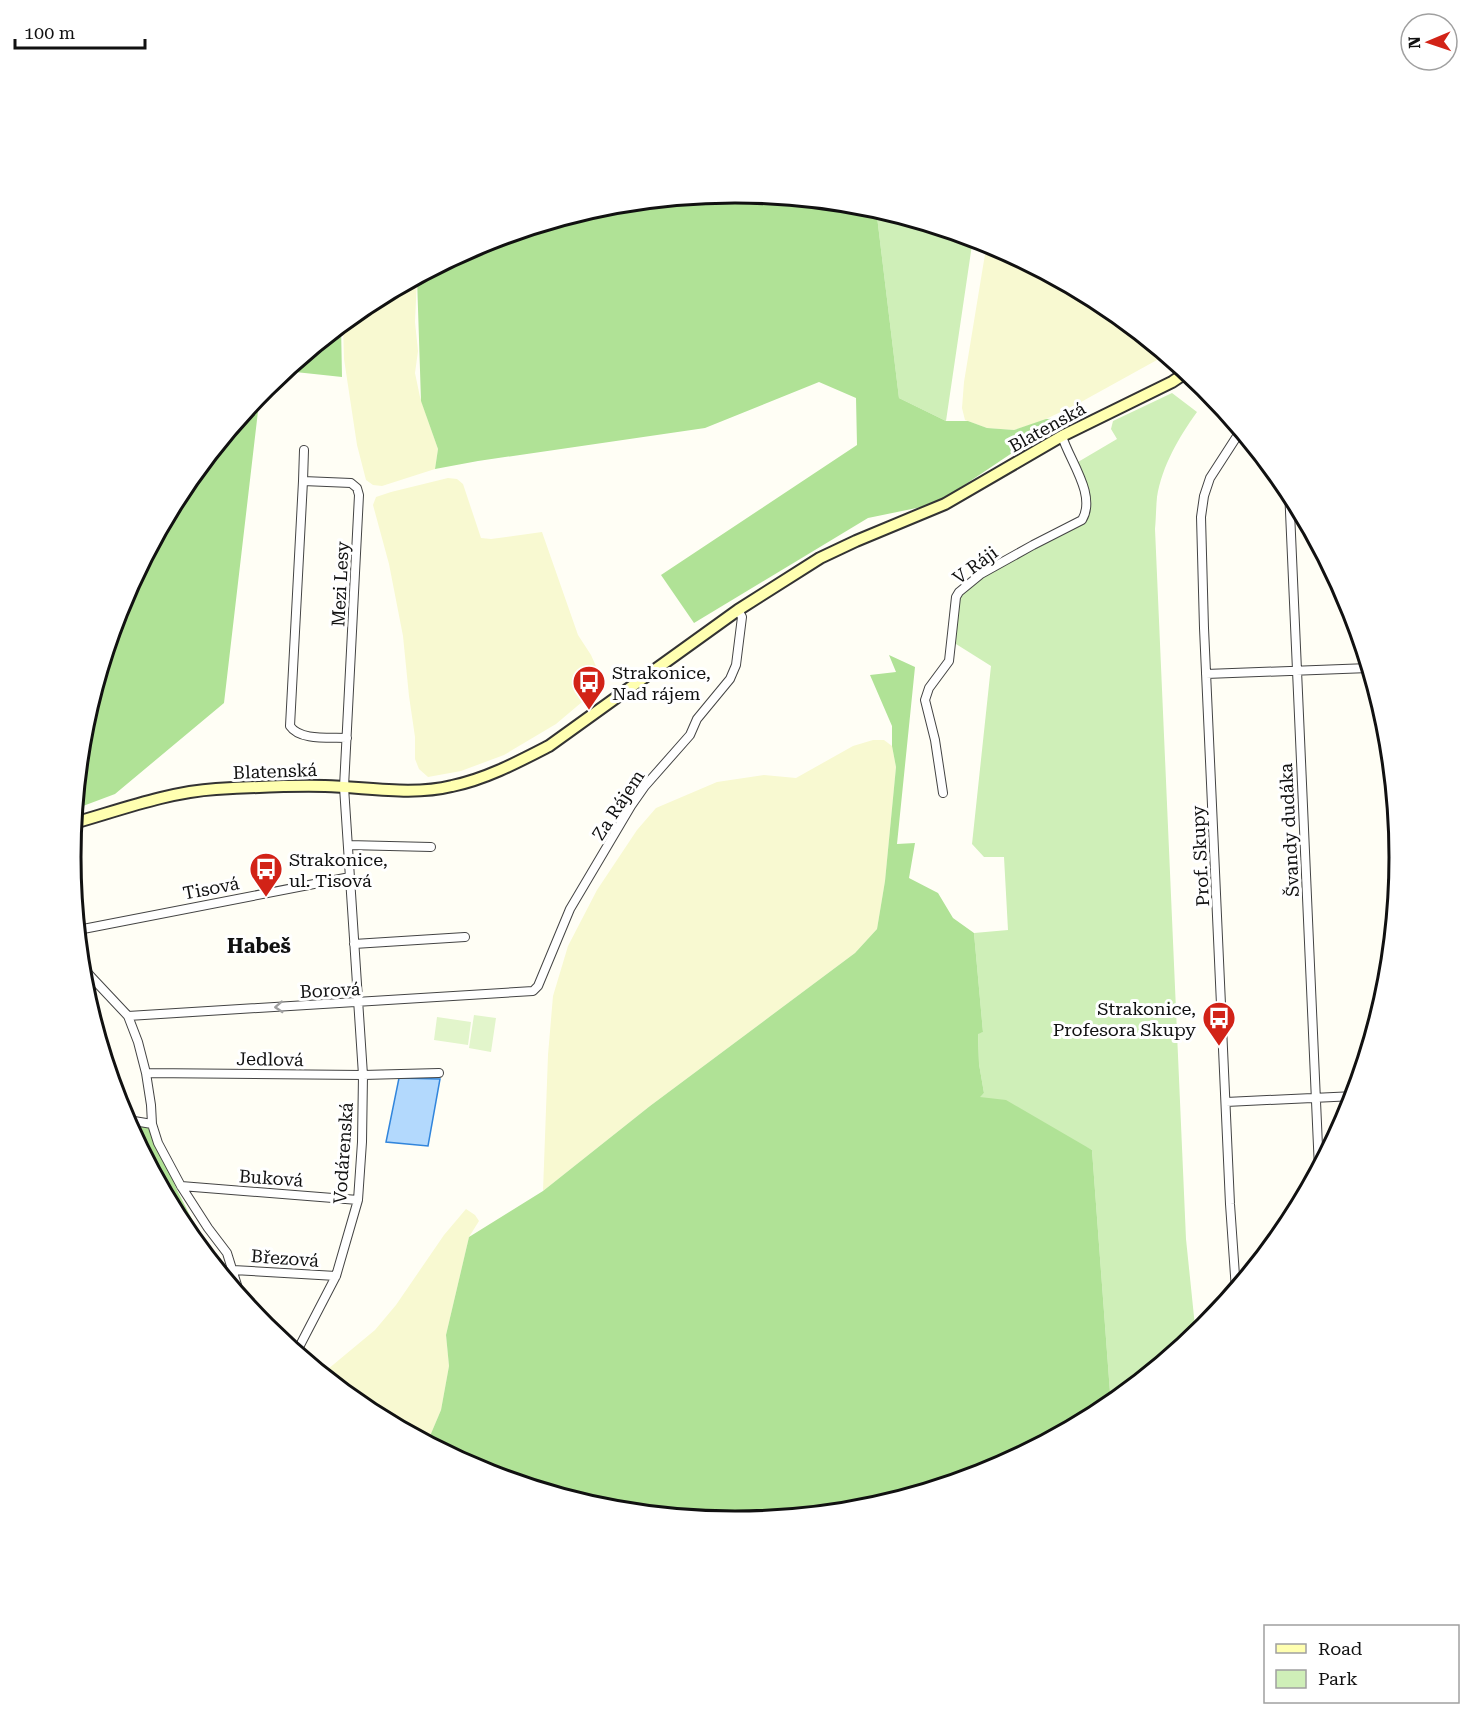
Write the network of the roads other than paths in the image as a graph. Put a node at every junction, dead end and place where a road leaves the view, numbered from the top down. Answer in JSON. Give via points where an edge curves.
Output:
{"nodes":[{"id":1,"x":1179,"y":377,"type":"edge"},
{"id":2,"x":1062,"y":436,"type":"junction"},
{"id":3,"x":1237,"y":437,"type":"edge"},
{"id":4,"x":304,"y":450,"type":"dead end"},
{"id":5,"x":303,"y":482,"type":"junction"},
{"id":6,"x":1290,"y":510,"type":"edge"},
{"id":7,"x":738,"y":610,"type":"junction"},
{"id":8,"x":1362,"y":668,"type":"edge"},
{"id":9,"x":1297,"y":670,"type":"junction"},
{"id":10,"x":1206,"y":674,"type":"junction"},
{"id":11,"x":346,"y":738,"type":"junction"},
{"id":12,"x":344,"y":787,"type":"junction"},
{"id":13,"x":943,"y":793,"type":"dead end"},
{"id":14,"x":82,"y":821,"type":"edge"},
{"id":15,"x":348,"y":845,"type":"junction"},
{"id":16,"x":431,"y":847,"type":"dead end"},
{"id":17,"x":350,"y":877,"type":"junction"},
{"id":18,"x":85,"y":929,"type":"edge"},
{"id":19,"x":465,"y":937,"type":"dead end"},
{"id":20,"x":354,"y":944,"type":"junction"},
{"id":21,"x":93,"y":979,"type":"edge"},
{"id":22,"x":533,"y":992,"type":"joint"},
{"id":23,"x":358,"y":1003,"type":"junction"},
{"id":24,"x":128,"y":1016,"type":"junction"},
{"id":25,"x":146,"y":1073,"type":"junction"},
{"id":26,"x":439,"y":1073,"type":"dead end"},
{"id":27,"x":363,"y":1075,"type":"junction"},
{"id":28,"x":1344,"y":1096,"type":"edge"},
{"id":29,"x":1316,"y":1097,"type":"junction"},
{"id":30,"x":1226,"y":1102,"type":"junction"},
{"id":31,"x":137,"y":1121,"type":"edge"},
{"id":32,"x":152,"y":1124,"type":"junction"},
{"id":33,"x":1318,"y":1155,"type":"edge"},
{"id":34,"x":181,"y":1186,"type":"junction"},
{"id":35,"x":358,"y":1200,"type":"junction"},
{"id":36,"x":233,"y":1270,"type":"junction"},
{"id":37,"x":336,"y":1276,"type":"junction"},
{"id":38,"x":235,"y":1280,"type":"edge"},
{"id":39,"x":1235,"y":1280,"type":"edge"},
{"id":40,"x":300,"y":1346,"type":"edge"}],
"edges":[{"from":1,"to":2,"type":"street","name":"Blatenská"},
{"from":2,"to":7,"type":"street","name":"Blatenská","via":[[945,504],[820,558]]},
{"from":2,"to":13,"type":"street","name":"V Ráji","via":[[1086,498],[1086,514],[1082,520],[981,574],[956,597],[949,661],[925,700]]},
{"from":3,"to":10,"type":"street","name":"Prof. Skupy","via":[[1210,478],[1201,517]]},
{"from":4,"to":5,"type":"street"},
{"from":5,"to":11,"type":"street","via":[[290,726],[301,735]]},
{"from":5,"to":11,"type":"street","name":"Mezi Lesy","via":[[351,483],[359,495]]},
{"from":6,"to":9,"type":"street","name":"Švandy dudáka"},
{"from":7,"to":12,"type":"street","name":"Blatenská","via":[[549,746],[515,764],[451,787]]},
{"from":7,"to":22,"type":"street","name":"Za Rájem","via":[[742,617],[736,665],[730,679],[632,806],[570,909]]},
{"from":8,"to":9,"type":"street"},
{"from":9,"to":10,"type":"street"},
{"from":9,"to":29,"type":"street","name":"Švandy dudáka"},
{"from":10,"to":30,"type":"street","name":"Prof. Skupy"},
{"from":11,"to":12,"type":"street","name":"Mezi Lesy"},
{"from":12,"to":14,"type":"street","name":"Blatenská","via":[[213,789]]},
{"from":12,"to":15,"type":"street","name":"Vodárenská"},
{"from":15,"to":16,"type":"street"},
{"from":15,"to":17,"type":"street","name":"Vodárenská"},
{"from":17,"to":18,"type":"street","name":"Tisová"},
{"from":17,"to":20,"type":"street","name":"Vodárenská"},
{"from":19,"to":20,"type":"street"},
{"from":20,"to":23,"type":"street","name":"Vodárenská"},
{"from":21,"to":24,"type":"street"},
{"from":22,"to":23,"type":"street","name":"Borová"},
{"from":23,"to":24,"type":"street","name":"Borová","one_way":true},
{"from":23,"to":27,"type":"street","name":"Vodárenská"},
{"from":24,"to":25,"type":"street"},
{"from":25,"to":27,"type":"street","name":"Jedlová"},
{"from":25,"to":32,"type":"street"},
{"from":26,"to":27,"type":"street","name":"Jedlová"},
{"from":27,"to":35,"type":"street","name":"Vodárenská"},
{"from":28,"to":29,"type":"street"},
{"from":29,"to":30,"type":"street"},
{"from":29,"to":33,"type":"street","name":"Švandy dudáka"},
{"from":30,"to":39,"type":"street","name":"Prof. Skupy"},
{"from":31,"to":32,"type":"street"},
{"from":32,"to":34,"type":"street"},
{"from":34,"to":35,"type":"street","name":"Buková"},
{"from":34,"to":36,"type":"street","via":[[227,1253]]},
{"from":35,"to":37,"type":"street","name":"Vodárenská"},
{"from":36,"to":37,"type":"street","name":"Březová"},
{"from":36,"to":38,"type":"street"},
{"from":37,"to":40,"type":"street","name":"Vodárenská"}]}
